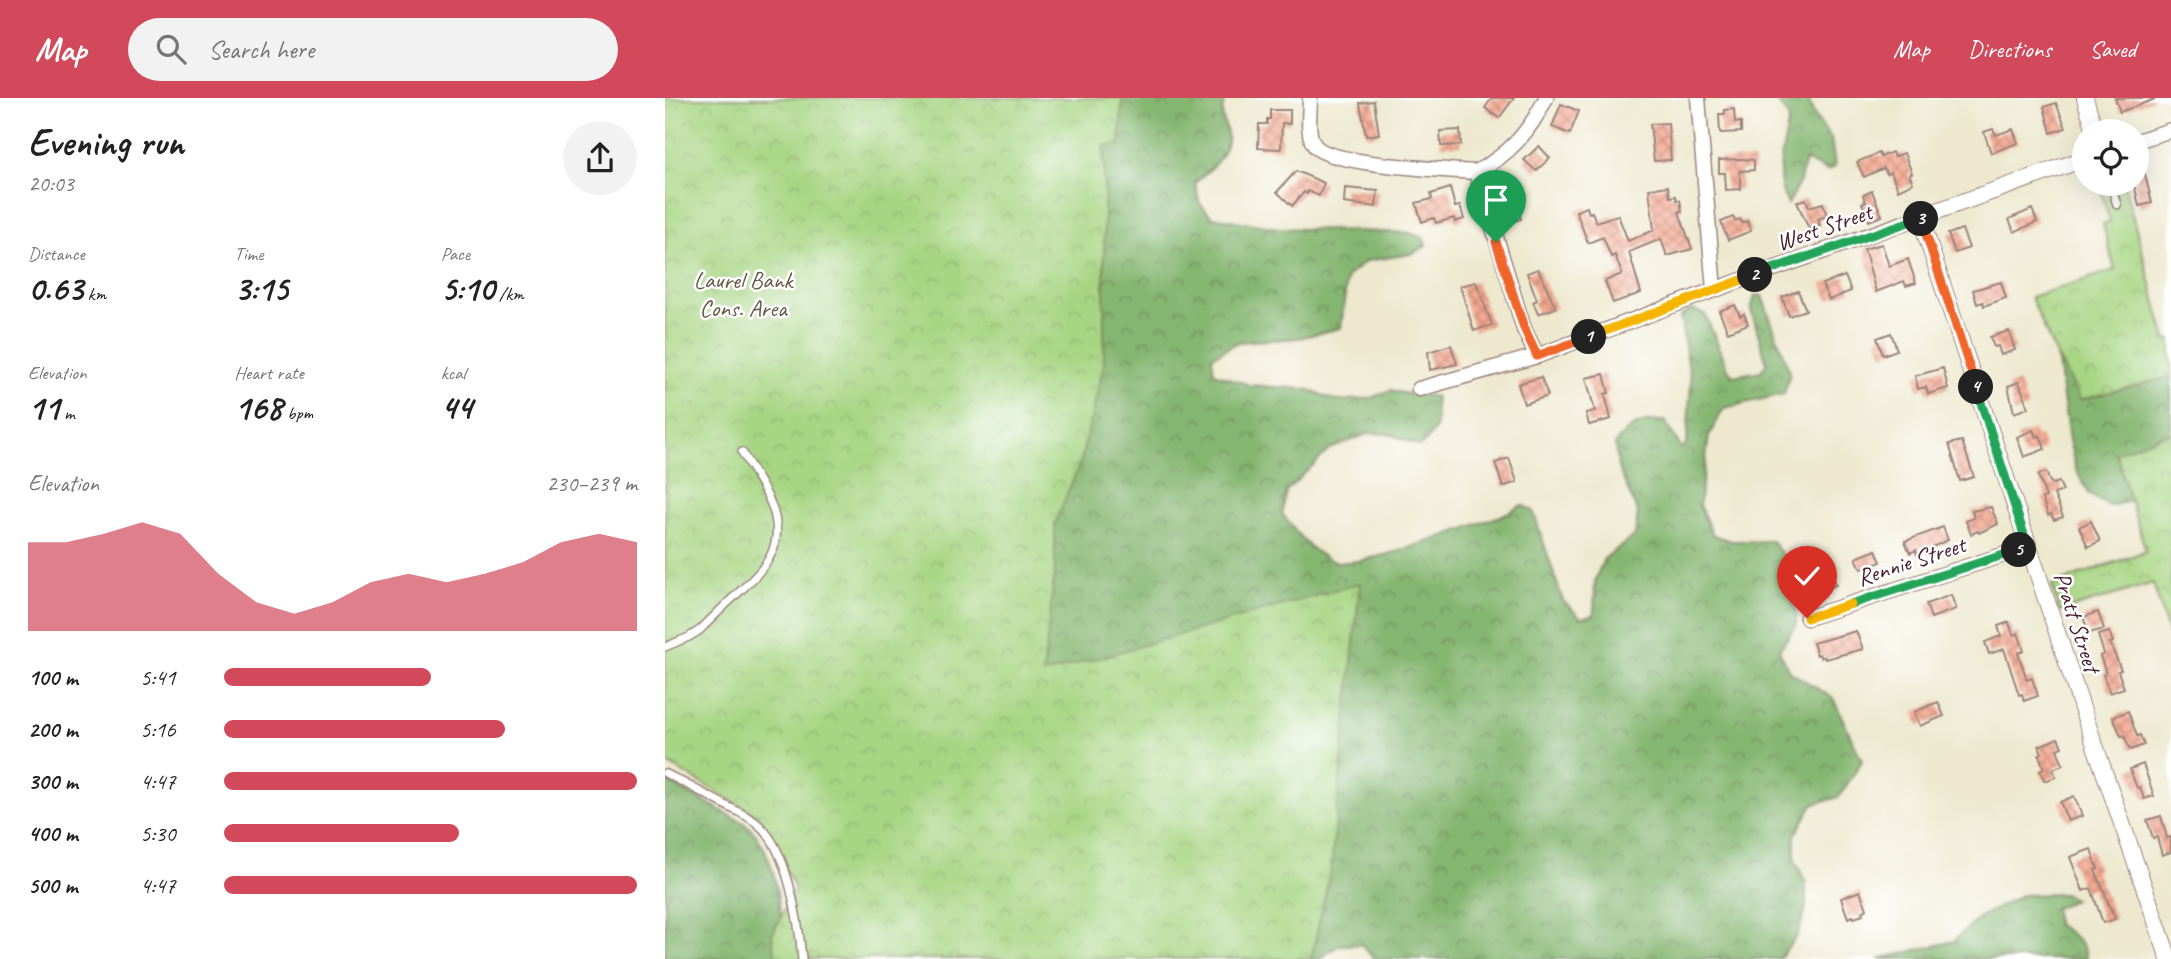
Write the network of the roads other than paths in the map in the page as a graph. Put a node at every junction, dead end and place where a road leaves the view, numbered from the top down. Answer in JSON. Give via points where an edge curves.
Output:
{"nodes":[{"id":1,"x":1310,"y":98,"type":"edge"},
{"id":2,"x":1546,"y":98,"type":"edge"},
{"id":3,"x":1698,"y":98,"type":"edge"},
{"id":4,"x":2085,"y":98,"type":"edge"},
{"id":5,"x":2091,"y":119,"type":"edge"},
{"id":6,"x":2171,"y":130,"type":"edge"},
{"id":7,"x":2149,"y":137,"type":"edge"},
{"id":8,"x":2072,"y":163,"type":"edge"},
{"id":9,"x":1476,"y":172,"type":"junction"},
{"id":10,"x":2114,"y":196,"type":"edge"},
{"id":11,"x":2117,"y":205,"type":"dead end"},
{"id":12,"x":1920,"y":218,"type":"junction"},
{"id":13,"x":1714,"y":290,"type":"junction"},
{"id":14,"x":1537,"y":356,"type":"junction"},
{"id":15,"x":1419,"y":389,"type":"dead end"},
{"id":16,"x":742,"y":452,"type":"dead end"},
{"id":17,"x":2028,"y":547,"type":"junction"},
{"id":18,"x":1807,"y":618,"type":"dead end"},
{"id":19,"x":665,"y":647,"type":"edge"},
{"id":20,"x":665,"y":773,"type":"edge"},
{"id":21,"x":802,"y":959,"type":"edge"},
{"id":22,"x":2169,"y":959,"type":"edge"}],
"edges":[{"from":1,"to":9,"type":"street","via":[[1311,137],[1321,151],[1356,161]]},
{"from":2,"to":9,"type":"street","via":[[1517,142]]},
{"from":3,"to":13,"type":"street"},
{"from":4,"to":5,"type":"street"},
{"from":6,"to":7,"type":"street"},
{"from":8,"to":12,"type":"street","name":"West Street"},
{"from":9,"to":14,"type":"street","via":[[1524,328]]},
{"from":10,"to":11,"type":"lane"},
{"from":12,"to":13,"type":"street","name":"West Street"},
{"from":12,"to":17,"type":"street","name":"Pratt Street"},
{"from":13,"to":14,"type":"street","name":"West Street"},
{"from":14,"to":15,"type":"street","name":"West Street"},
{"from":16,"to":19,"type":"lane","via":[[774,512],[773,554],[760,573],[700,630]]},
{"from":17,"to":18,"type":"street","name":"Rennie Street"},
{"from":17,"to":22,"type":"street","name":"Pratt Street"},
{"from":20,"to":21,"type":"lane","via":[[762,827],[790,889]]}]}
